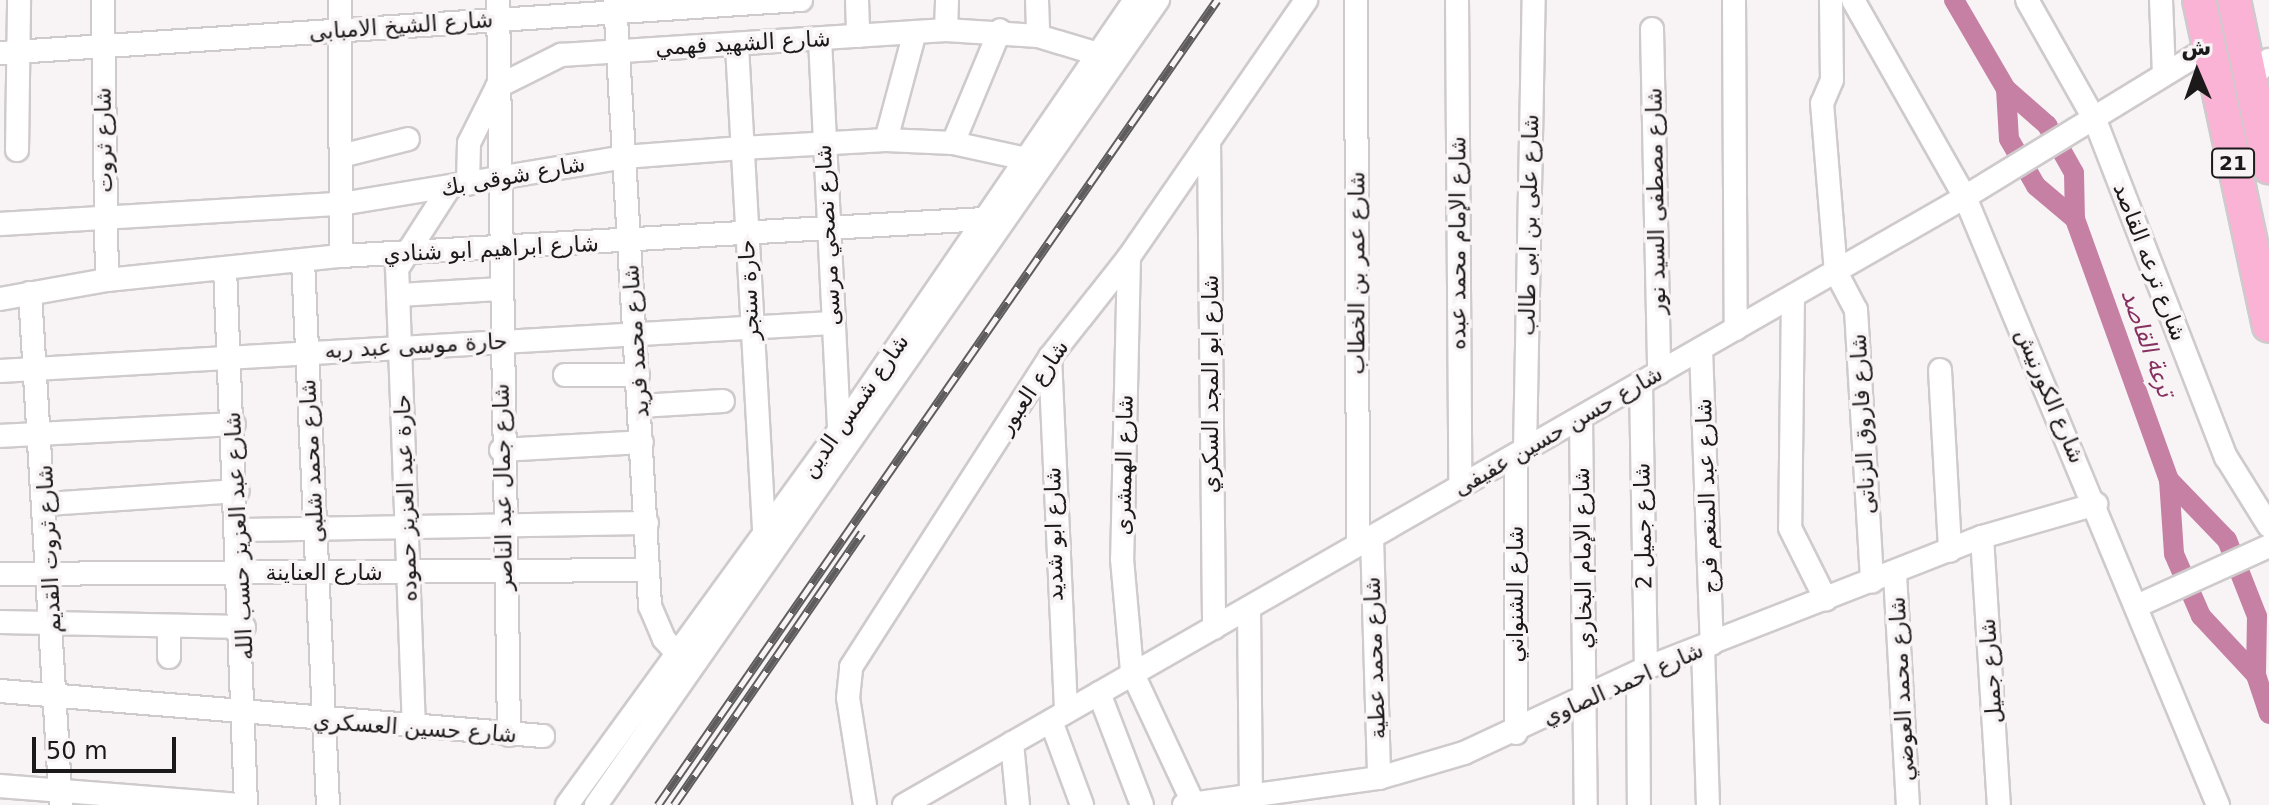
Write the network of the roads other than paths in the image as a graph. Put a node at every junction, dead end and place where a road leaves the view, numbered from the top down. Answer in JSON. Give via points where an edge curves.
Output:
{"nodes":[{"id":1,"x":19,"y":0,"type":"edge"},
{"id":2,"x":103,"y":0,"type":"edge"},
{"id":3,"x":340,"y":0,"type":"edge"},
{"id":4,"x":801,"y":0,"type":"edge"},
{"id":5,"x":857,"y":0,"type":"edge"},
{"id":6,"x":947,"y":0,"type":"edge"},
{"id":7,"x":1037,"y":0,"type":"edge"},
{"id":8,"x":1135,"y":0,"type":"edge"},
{"id":9,"x":1158,"y":0,"type":"edge"},
{"id":10,"x":1306,"y":0,"type":"edge"},
{"id":11,"x":1356,"y":0,"type":"edge"},
{"id":12,"x":1457,"y":0,"type":"edge"},
{"id":13,"x":1534,"y":0,"type":"edge"},
{"id":14,"x":1734,"y":0,"type":"edge"},
{"id":15,"x":1831,"y":0,"type":"edge"},
{"id":16,"x":1853,"y":0,"type":"edge"},
{"id":17,"x":2027,"y":0,"type":"edge"},
{"id":18,"x":2161,"y":0,"type":"edge"},
{"id":19,"x":2199,"y":0,"type":"edge"},
{"id":20,"x":2234,"y":0,"type":"edge"},
{"id":21,"x":777,"y":1,"type":"edge"},
{"id":22,"x":615,"y":6,"type":"edge"},
{"id":23,"x":498,"y":10,"type":"edge"},
{"id":24,"x":1652,"y":29,"type":"dead end"},
{"id":25,"x":340,"y":30,"type":"junction"},
{"id":26,"x":946,"y":30,"type":"junction"},
{"id":27,"x":1000,"y":30,"type":"junction"},
{"id":28,"x":915,"y":32,"type":"junction"},
{"id":29,"x":858,"y":36,"type":"junction"},
{"id":30,"x":1038,"y":36,"type":"junction"},
{"id":31,"x":820,"y":39,"type":"junction"},
{"id":32,"x":778,"y":42,"type":"junction"},
{"id":33,"x":103,"y":46,"type":"junction"},
{"id":34,"x":737,"y":46,"type":"junction"},
{"id":35,"x":2208,"y":48,"type":"junction"},
{"id":36,"x":617,"y":50,"type":"junction"},
{"id":37,"x":9,"y":53,"type":"edge"},
{"id":38,"x":1098,"y":54,"type":"junction"},
{"id":39,"x":2260,"y":70,"type":"edge"},
{"id":40,"x":2164,"y":74,"type":"junction"},
{"id":41,"x":497,"y":87,"type":"junction"},
{"id":42,"x":2095,"y":120,"type":"junction"},
{"id":43,"x":408,"y":139,"type":"dead end"},
{"id":44,"x":886,"y":140,"type":"junction"},
{"id":45,"x":1209,"y":141,"type":"junction"},
{"id":46,"x":823,"y":143,"type":"junction"},
{"id":47,"x":953,"y":143,"type":"junction"},
{"id":48,"x":742,"y":148,"type":"junction"},
{"id":49,"x":17,"y":150,"type":"dead end"},
{"id":50,"x":341,"y":156,"type":"junction"},
{"id":51,"x":624,"y":157,"type":"junction"},
{"id":52,"x":1026,"y":159,"type":"junction"},
{"id":53,"x":2269,"y":167,"type":"edge"},
{"id":54,"x":497,"y":176,"type":"junction"},
{"id":55,"x":459,"y":186,"type":"junction"},
{"id":56,"x":1965,"y":197,"type":"junction"},
{"id":57,"x":341,"y":204,"type":"junction"},
{"id":58,"x":105,"y":216,"type":"junction"},
{"id":59,"x":985,"y":219,"type":"junction"},
{"id":60,"x":0,"y":224,"type":"edge"},
{"id":61,"x":827,"y":229,"type":"junction"},
{"id":62,"x":746,"y":234,"type":"junction"},
{"id":63,"x":630,"y":241,"type":"junction"},
{"id":64,"x":498,"y":248,"type":"junction"},
{"id":65,"x":401,"y":254,"type":"junction"},
{"id":66,"x":341,"y":256,"type":"junction"},
{"id":67,"x":1129,"y":257,"type":"junction"},
{"id":68,"x":303,"y":261,"type":"junction"},
{"id":69,"x":225,"y":268,"type":"junction"},
{"id":70,"x":1836,"y":272,"type":"junction"},
{"id":71,"x":107,"y":280,"type":"junction"},
{"id":72,"x":499,"y":289,"type":"junction"},
{"id":73,"x":30,"y":293,"type":"junction"},
{"id":74,"x":398,"y":295,"type":"junction"},
{"id":75,"x":1793,"y":296,"type":"junction"},
{"id":76,"x":0,"y":299,"type":"edge"},
{"id":77,"x":832,"y":323,"type":"junction"},
{"id":78,"x":2269,"y":326,"type":"edge"},
{"id":79,"x":751,"y":327,"type":"junction"},
{"id":80,"x":1736,"y":329,"type":"junction"},
{"id":81,"x":635,"y":334,"type":"junction"},
{"id":82,"x":499,"y":342,"type":"junction"},
{"id":83,"x":400,"y":347,"type":"junction"},
{"id":84,"x":1701,"y":349,"type":"junction"},
{"id":85,"x":307,"y":352,"type":"junction"},
{"id":86,"x":230,"y":357,"type":"junction"},
{"id":87,"x":1050,"y":357,"type":"junction"},
{"id":88,"x":36,"y":368,"type":"junction"},
{"id":89,"x":1940,"y":370,"type":"dead end"},
{"id":90,"x":0,"y":371,"type":"edge"},
{"id":91,"x":565,"y":375,"type":"dead end"},
{"id":92,"x":638,"y":375,"type":"junction"},
{"id":93,"x":1650,"y":378,"type":"junction"},
{"id":94,"x":723,"y":401,"type":"dead end"},
{"id":95,"x":640,"y":406,"type":"junction"},
{"id":96,"x":1581,"y":418,"type":"junction"},
{"id":97,"x":234,"y":424,"type":"junction"},
{"id":98,"x":839,"y":431,"type":"junction"},
{"id":99,"x":41,"y":434,"type":"junction"},
{"id":100,"x":0,"y":436,"type":"edge"},
{"id":101,"x":642,"y":442,"type":"junction"},
{"id":102,"x":501,"y":450,"type":"junction"},
{"id":103,"x":1520,"y":452,"type":"junction"},
{"id":104,"x":1460,"y":487,"type":"junction"},
{"id":105,"x":238,"y":491,"type":"junction"},
{"id":106,"x":47,"y":504,"type":"junction"},
{"id":107,"x":2096,"y":504,"type":"junction"},
{"id":108,"x":647,"y":523,"type":"junction"},
{"id":109,"x":503,"y":525,"type":"junction"},
{"id":110,"x":2269,"y":526,"type":"edge"},
{"id":111,"x":406,"y":527,"type":"junction"},
{"id":112,"x":316,"y":528,"type":"junction"},
{"id":113,"x":240,"y":530,"type":"junction"},
{"id":114,"x":764,"y":533,"type":"junction"},
{"id":115,"x":1982,"y":537,"type":"junction"},
{"id":116,"x":1365,"y":541,"type":"junction"},
{"id":117,"x":2269,"y":546,"type":"edge"},
{"id":118,"x":1950,"y":551,"type":"junction"},
{"id":119,"x":648,"y":570,"type":"junction"},
{"id":120,"x":504,"y":571,"type":"junction"},
{"id":121,"x":408,"y":572,"type":"junction"},
{"id":122,"x":242,"y":573,"type":"junction"},
{"id":123,"x":318,"y":573,"type":"junction"},
{"id":124,"x":0,"y":574,"type":"edge"},
{"id":125,"x":52,"y":574,"type":"junction"},
{"id":126,"x":1895,"y":574,"type":"junction"},
{"id":127,"x":1872,"y":582,"type":"junction"},
{"id":128,"x":1826,"y":600,"type":"junction"},
{"id":129,"x":2139,"y":605,"type":"junction"},
{"id":130,"x":1249,"y":608,"type":"junction"},
{"id":131,"x":0,"y":622,"type":"edge"},
{"id":132,"x":54,"y":623,"type":"junction"},
{"id":133,"x":169,"y":626,"type":"junction"},
{"id":134,"x":244,"y":627,"type":"junction"},
{"id":135,"x":1214,"y":628,"type":"junction"},
{"id":136,"x":1708,"y":645,"type":"junction"},
{"id":137,"x":169,"y":657,"type":"dead end"},
{"id":138,"x":684,"y":662,"type":"junction"},
{"id":139,"x":1642,"y":670,"type":"junction"},
{"id":140,"x":1132,"y":672,"type":"junction"},
{"id":141,"x":0,"y":691,"type":"edge"},
{"id":142,"x":1099,"y":693,"type":"junction"},
{"id":143,"x":56,"y":697,"type":"junction"},
{"id":144,"x":1585,"y":699,"type":"junction"},
{"id":145,"x":245,"y":715,"type":"junction"},
{"id":146,"x":1058,"y":715,"type":"junction"},
{"id":147,"x":326,"y":723,"type":"junction"},
{"id":148,"x":414,"y":729,"type":"junction"},
{"id":149,"x":1516,"y":733,"type":"junction"},
{"id":150,"x":509,"y":735,"type":"junction"},
{"id":151,"x":543,"y":736,"type":"dead end"},
{"id":152,"x":1012,"y":743,"type":"junction"},
{"id":153,"x":1379,"y":778,"type":"junction"},
{"id":154,"x":0,"y":786,"type":"edge"},
{"id":155,"x":1331,"y":794,"type":"edge"},
{"id":156,"x":1251,"y":795,"type":"junction"},
{"id":157,"x":61,"y":798,"type":"edge"},
{"id":158,"x":1189,"y":804,"type":"edge"},
{"id":159,"x":244,"y":805,"type":"edge"},
{"id":160,"x":328,"y":805,"type":"edge"},
{"id":161,"x":567,"y":805,"type":"edge"},
{"id":162,"x":596,"y":805,"type":"edge"},
{"id":163,"x":865,"y":805,"type":"edge"},
{"id":164,"x":904,"y":805,"type":"edge"},
{"id":165,"x":1018,"y":805,"type":"edge"},
{"id":166,"x":1082,"y":805,"type":"edge"},
{"id":167,"x":1142,"y":805,"type":"edge"},
{"id":168,"x":1586,"y":805,"type":"edge"},
{"id":169,"x":1639,"y":805,"type":"edge"},
{"id":170,"x":1708,"y":805,"type":"edge"},
{"id":171,"x":1908,"y":805,"type":"edge"},
{"id":172,"x":1999,"y":805,"type":"edge"},
{"id":173,"x":2218,"y":805,"type":"edge"}],
"edges":[{"from":1,"to":37,"type":"street"},
{"from":2,"to":33,"type":"street","name":"شارع ثروت"},
{"from":3,"to":25,"type":"street"},
{"from":4,"to":21,"type":"street","name":"شارع الشيخ الامبابى"},
{"from":5,"to":29,"type":"street"},
{"from":6,"to":26,"type":"street"},
{"from":7,"to":30,"type":"street"},
{"from":8,"to":38,"type":"street","name":"شارع شمس الدين"},
{"from":9,"to":138,"type":"street","name":"شارع شمس الدين"},
{"from":10,"to":45,"type":"street","name":"شارع العبور"},
{"from":11,"to":116,"type":"street","name":"شارع عمر بن الخطاب"},
{"from":12,"to":104,"type":"street","name":"شارع الإمام محمد عبده"},
{"from":13,"to":103,"type":"street","name":"شارع على بن ابى طالب"},
{"from":14,"to":80,"type":"street"},
{"from":15,"to":70,"type":"street","via":[[1832,80],[1822,103]]},
{"from":16,"to":56,"type":"street","name":"شارع الكورنيش"},
{"from":17,"to":42,"type":"street","name":"شارع ترعه القاصد"},
{"from":18,"to":40,"type":"street"},
{"from":19,"to":35,"type":"highway","number":"21"},
{"from":20,"to":39,"type":"highway","number":"21"},
{"from":21,"to":22,"type":"street","name":"شارع الشيخ الامبابى"},
{"from":21,"to":32,"type":"street"},
{"from":22,"to":23,"type":"street","name":"شارع الشيخ الامبابى"},
{"from":22,"to":36,"type":"street","name":"شارع محمد فريد"},
{"from":23,"to":25,"type":"street","name":"شارع الشيخ الامبابى"},
{"from":23,"to":41,"type":"street","name":"شارع جمال عبد الناصر"},
{"from":24,"to":93,"type":"street","name":"شارع مصطفى السيد نور"},
{"from":25,"to":33,"type":"street","name":"شارع الشيخ الامبابى"},
{"from":25,"to":50,"type":"street"},
{"from":26,"to":27,"type":"street","name":"شارع الشهيد فهمي"},
{"from":26,"to":28,"type":"street","name":"شارع الشهيد فهمي"},
{"from":27,"to":30,"type":"street","name":"شارع الشهيد فهمي"},
{"from":27,"to":47,"type":"street"},
{"from":28,"to":29,"type":"street","name":"شارع الشهيد فهمي"},
{"from":28,"to":44,"type":"street"},
{"from":29,"to":31,"type":"street","name":"شارع الشهيد فهمي"},
{"from":30,"to":38,"type":"street","name":"شارع الشهيد فهمي"},
{"from":31,"to":32,"type":"street","name":"شارع الشهيد فهمي"},
{"from":31,"to":46,"type":"street","name":"شارع نصحي مرسى"},
{"from":32,"to":34,"type":"street","name":"شارع الشهيد فهمي"},
{"from":33,"to":37,"type":"street","name":"شارع الشيخ الامبابى"},
{"from":33,"to":58,"type":"street","name":"شارع ثروت"},
{"from":34,"to":36,"type":"street","name":"شارع الشهيد فهمي"},
{"from":34,"to":48,"type":"street","name":"حارة سنجر"},
{"from":35,"to":40,"type":"street","name":"شارع حسن حسين عفيفى"},
{"from":35,"to":78,"type":"highway","number":"21"},
{"from":36,"to":41,"type":"street","name":"شارع الشهيد فهمي","via":[[532,63]]},
{"from":36,"to":51,"type":"street","name":"شارع محمد فريد"},
{"from":37,"to":49,"type":"street"},
{"from":38,"to":52,"type":"street","name":"شارع شمس الدين"},
{"from":39,"to":53,"type":"highway","number":"21"},
{"from":40,"to":42,"type":"street","name":"شارع حسن حسين عفيفى"},
{"from":41,"to":54,"type":"street","name":"شارع جمال عبد الناصر"},
{"from":41,"to":55,"type":"street","name":"شارع الشهيد فهمي","via":[[469,143]]},
{"from":42,"to":56,"type":"street","name":"شارع حسن حسين عفيفى"},
{"from":42,"to":110,"type":"street","name":"شارع ترعه القاصد","via":[[2226,457]]},
{"from":43,"to":50,"type":"street"},
{"from":44,"to":46,"type":"street","name":"شارع شوقى بك"},
{"from":44,"to":47,"type":"street","name":"شارع شوقى بك"},
{"from":45,"to":67,"type":"street","name":"شارع العبور"},
{"from":45,"to":135,"type":"street","name":"شارع ابو المجد السكري"},
{"from":46,"to":48,"type":"street","name":"شارع شوقى بك"},
{"from":46,"to":61,"type":"street","name":"شارع نصحي مرسى"},
{"from":47,"to":52,"type":"street","name":"شارع شوقى بك"},
{"from":48,"to":51,"type":"street","name":"شارع شوقى بك"},
{"from":48,"to":62,"type":"street","name":"حارة سنجر"},
{"from":50,"to":57,"type":"street"},
{"from":51,"to":54,"type":"street","name":"شارع شوقى بك"},
{"from":51,"to":63,"type":"street","name":"شارع محمد فريد"},
{"from":52,"to":59,"type":"street","name":"شارع شمس الدين"},
{"from":54,"to":55,"type":"street","name":"شارع شوقى بك"},
{"from":54,"to":64,"type":"street","name":"شارع جمال عبد الناصر"},
{"from":55,"to":57,"type":"street","name":"شارع شوقى بك"},
{"from":55,"to":65,"type":"street"},
{"from":56,"to":70,"type":"street","name":"شارع حسن حسين عفيفى"},
{"from":56,"to":107,"type":"street","name":"شارع الكورنيش"},
{"from":57,"to":58,"type":"street","name":"شارع شوقى بك"},
{"from":57,"to":66,"type":"street"},
{"from":58,"to":60,"type":"street","name":"شارع شوقى بك"},
{"from":58,"to":71,"type":"street","name":"شارع ثروت"},
{"from":59,"to":61,"type":"street","name":"شارع ابراهيم ابو شنادي"},
{"from":59,"to":98,"type":"street","name":"شارع شمس الدين"},
{"from":61,"to":62,"type":"street","name":"شارع ابراهيم ابو شنادي"},
{"from":61,"to":77,"type":"street","name":"شارع نصحي مرسى"},
{"from":62,"to":63,"type":"street","name":"شارع ابراهيم ابو شنادي"},
{"from":62,"to":79,"type":"street","name":"حارة سنجر"},
{"from":63,"to":64,"type":"street","name":"شارع ابراهيم ابو شنادي"},
{"from":63,"to":81,"type":"street","name":"شارع محمد فريد"},
{"from":64,"to":65,"type":"street","name":"شارع ابراهيم ابو شنادي"},
{"from":64,"to":72,"type":"street","name":"شارع جمال عبد الناصر"},
{"from":65,"to":66,"type":"street","name":"شارع ابراهيم ابو شنادي"},
{"from":65,"to":74,"type":"street","name":"حارة عبد العزيز حموده"},
{"from":66,"to":68,"type":"street","name":"شارع ابراهيم ابو شنادي"},
{"from":67,"to":87,"type":"street","name":"شارع العبور"},
{"from":67,"to":140,"type":"street","name":"شارع الهمشرى","via":[[1122,559]]},
{"from":68,"to":69,"type":"street","name":"شارع ابراهيم ابو شنادي"},
{"from":68,"to":85,"type":"street","name":"شارع محمد شلبى"},
{"from":69,"to":71,"type":"street","name":"شارع ابراهيم ابو شنادي"},
{"from":69,"to":86,"type":"street","name":"شارع عبد العزيز حسب الله"},
{"from":70,"to":75,"type":"street","name":"شارع حسن حسين عفيفى"},
{"from":70,"to":127,"type":"street","name":"شارع فاروق الزناتى","via":[[1856,310]]},
{"from":71,"to":73,"type":"street","name":"شارع ابراهيم ابو شنادي"},
{"from":72,"to":74,"type":"street"},
{"from":72,"to":82,"type":"street","name":"شارع جمال عبد الناصر"},
{"from":73,"to":76,"type":"street","name":"شارع ابراهيم ابو شنادي"},
{"from":73,"to":88,"type":"street","name":"شارع ثروت القديم"},
{"from":74,"to":83,"type":"street","name":"حارة عبد العزيز حموده"},
{"from":75,"to":80,"type":"street","name":"شارع حسن حسين عفيفى"},
{"from":75,"to":128,"type":"street","via":[[1790,528]]},
{"from":77,"to":79,"type":"street","name":"حارة موسى عبد ربه"},
{"from":77,"to":98,"type":"street","name":"شارع نصحي مرسى"},
{"from":79,"to":81,"type":"street","name":"حارة موسى عبد ربه"},
{"from":79,"to":114,"type":"street","name":"حارة سنجر"},
{"from":80,"to":84,"type":"street","name":"شارع حسن حسين عفيفى"},
{"from":81,"to":82,"type":"street","name":"حارة موسى عبد ربه"},
{"from":81,"to":92,"type":"street","name":"شارع محمد فريد"},
{"from":82,"to":83,"type":"street","name":"حارة موسى عبد ربه"},
{"from":82,"to":102,"type":"street","name":"شارع جمال عبد الناصر"},
{"from":83,"to":85,"type":"street","name":"حارة موسى عبد ربه"},
{"from":83,"to":111,"type":"street","name":"حارة عبد العزيز حموده"},
{"from":84,"to":93,"type":"street","name":"شارع حسن حسين عفيفى"},
{"from":84,"to":136,"type":"street","name":"شارع عبد المنعم فرج"},
{"from":85,"to":86,"type":"street","name":"حارة موسى عبد ربه"},
{"from":85,"to":112,"type":"street","name":"شارع محمد شلبى"},
{"from":86,"to":88,"type":"street","name":"حارة موسى عبد ربه"},
{"from":86,"to":97,"type":"street","name":"شارع عبد العزيز حسب الله"},
{"from":87,"to":146,"type":"street","name":"شارع ابو شديد"},
{"from":87,"to":163,"type":"street","name":"شارع العبور","via":[[851,667],[848,698]]},
{"from":88,"to":90,"type":"street","name":"حارة موسى عبد ربه"},
{"from":88,"to":99,"type":"street","name":"شارع ثروت القديم"},
{"from":89,"to":118,"type":"street"},
{"from":91,"to":92,"type":"street"},
{"from":92,"to":95,"type":"street","name":"شارع محمد فريد"},
{"from":93,"to":96,"type":"street","name":"شارع حسن حسين عفيفى"},
{"from":93,"to":139,"type":"street","name":"شارع جميل 2"},
{"from":94,"to":95,"type":"street"},
{"from":95,"to":101,"type":"street","name":"شارع محمد فريد"},
{"from":96,"to":103,"type":"street","name":"شارع حسن حسين عفيفى"},
{"from":96,"to":144,"type":"street","name":"شارع الإمام البخاري"},
{"from":97,"to":99,"type":"street"},
{"from":97,"to":105,"type":"street","name":"شارع عبد العزيز حسب الله"},
{"from":98,"to":114,"type":"street","name":"شارع شمس الدين"},
{"from":99,"to":100,"type":"street"},
{"from":99,"to":106,"type":"street","name":"شارع ثروت القديم"},
{"from":101,"to":102,"type":"street"},
{"from":101,"to":108,"type":"street","name":"شارع محمد فريد"},
{"from":102,"to":109,"type":"street","name":"شارع جمال عبد الناصر"},
{"from":103,"to":104,"type":"street","name":"شارع حسن حسين عفيفى"},
{"from":103,"to":149,"type":"street","name":"شارع الشنواني"},
{"from":104,"to":116,"type":"street","name":"شارع حسن حسين عفيفى"},
{"from":105,"to":106,"type":"street"},
{"from":105,"to":113,"type":"street","name":"شارع عبد العزيز حسب الله"},
{"from":106,"to":125,"type":"street","name":"شارع ثروت القديم"},
{"from":107,"to":115,"type":"street","name":"شارع احمد الصاوي"},
{"from":107,"to":129,"type":"street","name":"شارع الكورنيش"},
{"from":108,"to":109,"type":"street"},
{"from":108,"to":119,"type":"street","name":"شارع محمد فريد"},
{"from":109,"to":111,"type":"street"},
{"from":109,"to":120,"type":"street","name":"شارع جمال عبد الناصر"},
{"from":111,"to":112,"type":"street"},
{"from":111,"to":121,"type":"street","name":"حارة عبد العزيز حموده"},
{"from":112,"to":113,"type":"street"},
{"from":112,"to":123,"type":"street","name":"شارع محمد شلبى"},
{"from":113,"to":122,"type":"street","name":"شارع عبد العزيز حسب الله"},
{"from":114,"to":138,"type":"street","name":"شارع شمس الدين"},
{"from":115,"to":118,"type":"street","name":"شارع احمد الصاوي"},
{"from":115,"to":172,"type":"street","name":"شارع جميل"},
{"from":116,"to":130,"type":"street","name":"شارع حسن حسين عفيفى"},
{"from":116,"to":153,"type":"street","name":"شارع محمد عطية"},
{"from":117,"to":129,"type":"street"},
{"from":118,"to":126,"type":"street","name":"شارع احمد الصاوي"},
{"from":119,"to":120,"type":"street","name":"شارع العناينة"},
{"from":119,"to":138,"type":"street","name":"شارع محمد فريد","via":[[653,617]]},
{"from":120,"to":121,"type":"street","name":"شارع العناينة"},
{"from":120,"to":150,"type":"street","name":"شارع جمال عبد الناصر"},
{"from":121,"to":123,"type":"street","name":"شارع العناينة"},
{"from":121,"to":148,"type":"street","name":"حارة عبد العزيز حموده"},
{"from":122,"to":123,"type":"street","name":"شارع العناينة"},
{"from":122,"to":125,"type":"street","name":"شارع العناينة"},
{"from":122,"to":134,"type":"street","name":"شارع عبد العزيز حسب الله"},
{"from":123,"to":147,"type":"street","name":"شارع محمد شلبى"},
{"from":124,"to":125,"type":"street","name":"شارع العناينة"},
{"from":125,"to":132,"type":"street","name":"شارع ثروت القديم"},
{"from":126,"to":127,"type":"street","name":"شارع احمد الصاوي"},
{"from":126,"to":171,"type":"street","name":"شارع محمد العوضي"},
{"from":127,"to":128,"type":"street","name":"شارع احمد الصاوي"},
{"from":128,"to":136,"type":"street","name":"شارع احمد الصاوي"},
{"from":129,"to":173,"type":"street","name":"شارع الكورنيش"},
{"from":130,"to":135,"type":"street","name":"شارع حسن حسين عفيفى"},
{"from":130,"to":156,"type":"street"},
{"from":131,"to":132,"type":"street"},
{"from":132,"to":133,"type":"street"},
{"from":132,"to":143,"type":"street","name":"شارع ثروت القديم"},
{"from":133,"to":134,"type":"street"},
{"from":133,"to":137,"type":"street"},
{"from":134,"to":145,"type":"street","name":"شارع عبد العزيز حسب الله"},
{"from":135,"to":140,"type":"street","name":"شارع حسن حسين عفيفى"},
{"from":136,"to":139,"type":"street","name":"شارع احمد الصاوي"},
{"from":136,"to":170,"type":"street","name":"شارع عبد المنعم فرج"},
{"from":138,"to":161,"type":"street","name":"شارع شمس الدين"},
{"from":138,"to":162,"type":"street","name":"شارع شمس الدين"},
{"from":139,"to":144,"type":"street","name":"شارع احمد الصاوي"},
{"from":139,"to":169,"type":"street","name":"شارع جميل 2"},
{"from":140,"to":142,"type":"street","name":"شارع حسن حسين عفيفى"},
{"from":140,"to":158,"type":"street","name":"شارع الهمشرى"},
{"from":141,"to":143,"type":"street","name":"شارع حسين العسكري"},
{"from":142,"to":146,"type":"street","name":"شارع حسن حسين عفيفى"},
{"from":142,"to":167,"type":"street"},
{"from":143,"to":145,"type":"street","name":"شارع حسين العسكري"},
{"from":143,"to":157,"type":"street","name":"شارع ثروت القديم"},
{"from":144,"to":149,"type":"street","name":"شارع احمد الصاوي"},
{"from":144,"to":168,"type":"street","name":"شارع الإمام البخاري"},
{"from":145,"to":147,"type":"street","name":"شارع حسين العسكري"},
{"from":145,"to":159,"type":"street","name":"شارع عبد العزيز حسب الله"},
{"from":146,"to":152,"type":"street","name":"شارع حسن حسين عفيفى"},
{"from":146,"to":166,"type":"street","name":"شارع ابو شديد"},
{"from":147,"to":148,"type":"street","name":"شارع حسين العسكري"},
{"from":147,"to":160,"type":"street","name":"شارع محمد شلبى"},
{"from":148,"to":150,"type":"street","name":"شارع حسين العسكري"},
{"from":149,"to":153,"type":"street","name":"شارع احمد الصاوي"},
{"from":150,"to":151,"type":"street","name":"شارع حسين العسكري"},
{"from":152,"to":164,"type":"street","name":"شارع حسن حسين عفيفى"},
{"from":152,"to":165,"type":"street"},
{"from":153,"to":155,"type":"street","name":"شارع احمد الصاوي"},
{"from":154,"to":157,"type":"street"},
{"from":155,"to":156,"type":"street","name":"شارع احمد الصاوي"},
{"from":156,"to":158,"type":"street","name":"شارع احمد الصاوي"},
{"from":157,"to":159,"type":"street"}]}
